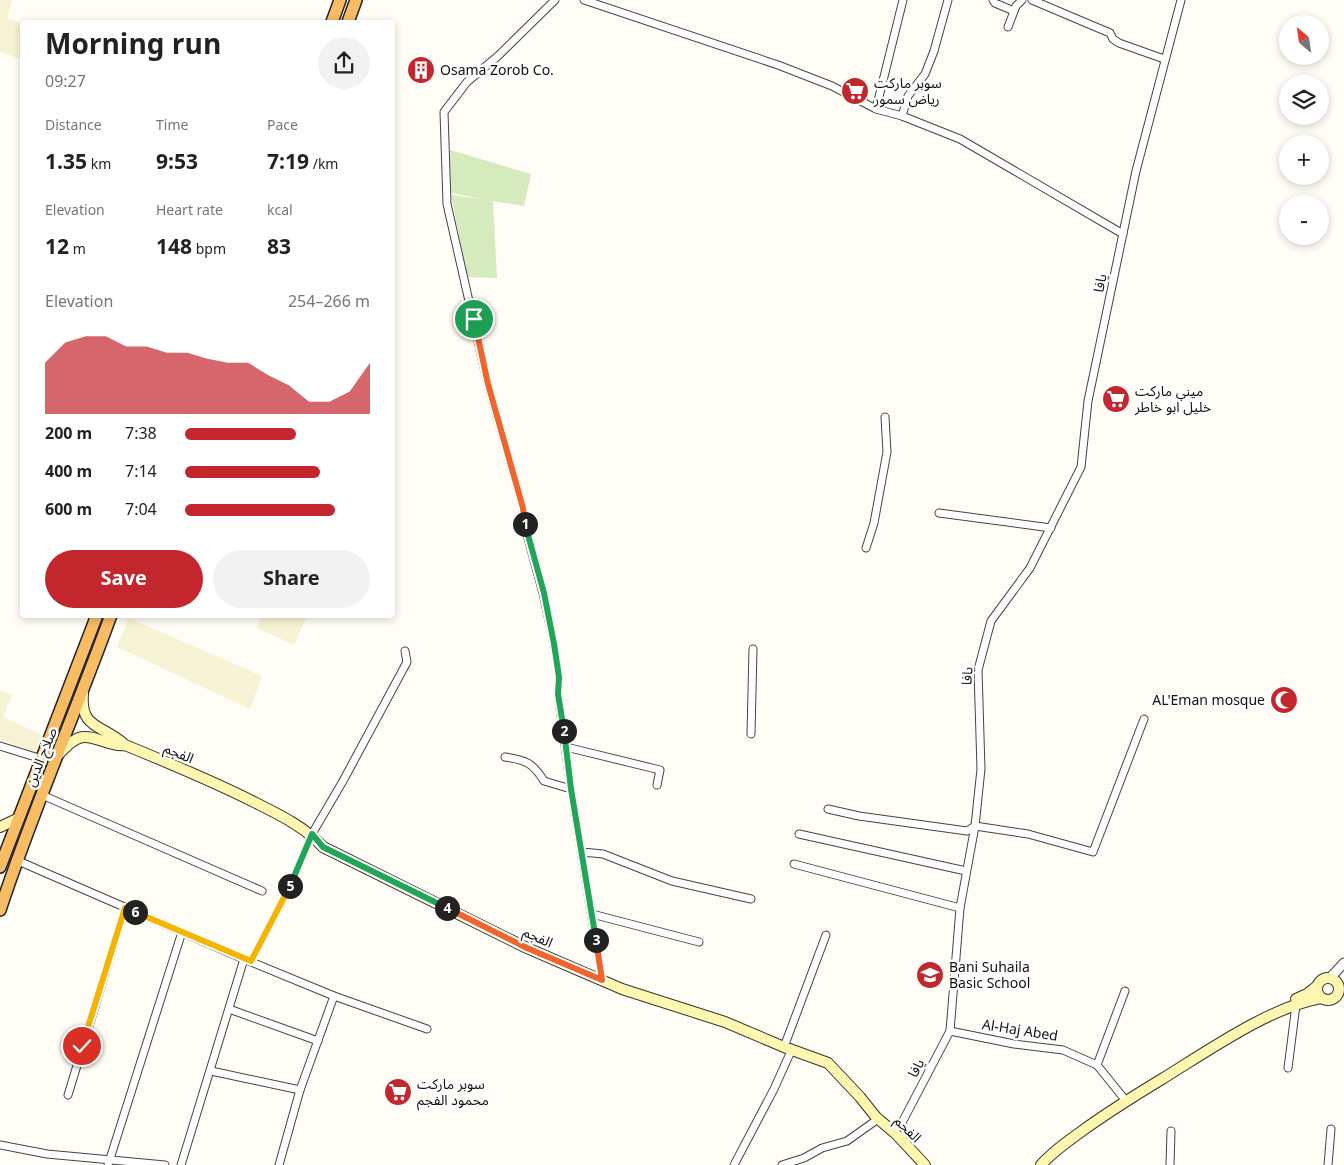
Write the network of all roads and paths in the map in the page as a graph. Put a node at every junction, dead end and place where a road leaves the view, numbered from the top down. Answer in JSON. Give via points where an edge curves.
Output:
{"nodes":[{"id":1,"x":340,"y":0,"type":"edge"},
{"id":2,"x":356,"y":0,"type":"edge"},
{"id":3,"x":555,"y":0,"type":"edge"},
{"id":4,"x":584,"y":0,"type":"edge"},
{"id":5,"x":903,"y":0,"type":"edge"},
{"id":6,"x":948,"y":0,"type":"edge"},
{"id":7,"x":993,"y":0,"type":"edge"},
{"id":8,"x":1022,"y":0,"type":"edge"},
{"id":9,"x":1032,"y":0,"type":"edge"},
{"id":10,"x":1181,"y":0,"type":"edge"},
{"id":11,"x":1014,"y":11,"type":"junction"},
{"id":12,"x":333,"y":20,"type":"edge"},
{"id":13,"x":349,"y":20,"type":"edge"},
{"id":14,"x":1008,"y":27,"type":"dead end"},
{"id":15,"x":1164,"y":59,"type":"junction"},
{"id":16,"x":876,"y":109,"type":"junction"},
{"id":17,"x":902,"y":116,"type":"junction"},
{"id":18,"x":1123,"y":234,"type":"junction"},
{"id":19,"x":885,"y":417,"type":"dead end"},
{"id":20,"x":938,"y":513,"type":"dead end"},
{"id":21,"x":1051,"y":528,"type":"junction"},
{"id":22,"x":866,"y":548,"type":"dead end"},
{"id":23,"x":96,"y":618,"type":"edge"},
{"id":24,"x":110,"y":618,"type":"edge"},
{"id":25,"x":753,"y":649,"type":"dead end"},
{"id":26,"x":405,"y":651,"type":"dead end"},
{"id":27,"x":83,"y":691,"type":"junction"},
{"id":28,"x":1144,"y":720,"type":"dead end"},
{"id":29,"x":751,"y":734,"type":"dead end"},
{"id":30,"x":124,"y":745,"type":"junction"},
{"id":31,"x":0,"y":746,"type":"edge"},
{"id":32,"x":566,"y":747,"type":"junction"},
{"id":33,"x":59,"y":754,"type":"junction"},
{"id":34,"x":505,"y":757,"type":"dead end"},
{"id":35,"x":42,"y":760,"type":"junction"},
{"id":36,"x":657,"y":785,"type":"dead end"},
{"id":37,"x":571,"y":789,"type":"junction"},
{"id":38,"x":42,"y":795,"type":"junction"},
{"id":39,"x":828,"y":810,"type":"dead end"},
{"id":40,"x":19,"y":818,"type":"junction"},
{"id":41,"x":0,"y":826,"type":"edge"},
{"id":42,"x":975,"y":826,"type":"junction"},
{"id":43,"x":312,"y":834,"type":"junction"},
{"id":44,"x":798,"y":834,"type":"dead end"},
{"id":45,"x":582,"y":852,"type":"junction"},
{"id":46,"x":1,"y":859,"type":"edge"},
{"id":47,"x":16,"y":860,"type":"junction"},
{"id":48,"x":794,"y":864,"type":"dead end"},
{"id":49,"x":966,"y":871,"type":"junction"},
{"id":50,"x":262,"y":891,"type":"dead end"},
{"id":51,"x":751,"y":899,"type":"dead end"},
{"id":52,"x":125,"y":908,"type":"junction"},
{"id":53,"x":960,"y":908,"type":"junction"},
{"id":54,"x":0,"y":910,"type":"edge"},
{"id":55,"x":592,"y":914,"type":"junction"},
{"id":56,"x":182,"y":932,"type":"junction"},
{"id":57,"x":826,"y":935,"type":"dead end"},
{"id":58,"x":699,"y":942,"type":"dead end"},
{"id":59,"x":248,"y":960,"type":"junction"},
{"id":60,"x":1344,"y":963,"type":"edge"},
{"id":61,"x":1330,"y":978,"type":"junction"},
{"id":62,"x":602,"y":980,"type":"junction"},
{"id":63,"x":1316,"y":987,"type":"junction"},
{"id":64,"x":1125,"y":991,"type":"dead end"},
{"id":65,"x":1341,"y":991,"type":"edge"},
{"id":66,"x":334,"y":996,"type":"junction"},
{"id":67,"x":1321,"y":998,"type":"junction"},
{"id":68,"x":1296,"y":1005,"type":"junction"},
{"id":69,"x":229,"y":1009,"type":"junction"},
{"id":70,"x":427,"y":1029,"type":"dead end"},
{"id":71,"x":950,"y":1031,"type":"junction"},
{"id":72,"x":318,"y":1041,"type":"junction"},
{"id":73,"x":788,"y":1048,"type":"junction"},
{"id":74,"x":1097,"y":1065,"type":"junction"},
{"id":75,"x":1288,"y":1068,"type":"dead end"},
{"id":76,"x":211,"y":1071,"type":"junction"},
{"id":77,"x":300,"y":1090,"type":"junction"},
{"id":78,"x":68,"y":1095,"type":"dead end"},
{"id":79,"x":1124,"y":1100,"type":"junction"},
{"id":80,"x":878,"y":1119,"type":"junction"},
{"id":81,"x":1331,"y":1128,"type":"dead end"},
{"id":82,"x":1171,"y":1131,"type":"dead end"},
{"id":83,"x":896,"y":1134,"type":"junction"},
{"id":84,"x":0,"y":1145,"type":"edge"},
{"id":85,"x":109,"y":1163,"type":"edge"},
{"id":86,"x":165,"y":1165,"type":"edge"},
{"id":87,"x":181,"y":1165,"type":"edge"},
{"id":88,"x":279,"y":1165,"type":"edge"},
{"id":89,"x":734,"y":1165,"type":"edge"},
{"id":90,"x":782,"y":1165,"type":"edge"},
{"id":91,"x":925,"y":1165,"type":"edge"},
{"id":92,"x":1041,"y":1165,"type":"edge"},
{"id":93,"x":1170,"y":1165,"type":"edge"},
{"id":94,"x":1328,"y":1165,"type":"edge"}],
"edges":[{"from":1,"to":12,"type":"highway"},
{"from":2,"to":13,"type":"highway"},
{"from":3,"to":32,"type":"street","via":[[467,82],[444,112],[447,204],[488,384],[544,593],[559,677],[558,694]]},
{"from":4,"to":16,"type":"street","via":[[778,65],[832,86]]},
{"from":5,"to":16,"type":"street"},
{"from":6,"to":17,"type":"street","via":[[926,74],[908,96]]},
{"from":7,"to":11,"type":"street"},
{"from":8,"to":11,"type":"street"},
{"from":9,"to":15,"type":"street","via":[[1110,33],[1119,43]]},
{"from":10,"to":15,"type":"street","name":"يافا"},
{"from":11,"to":14,"type":"street"},
{"from":15,"to":18,"type":"street","name":"يافا"},
{"from":16,"to":17,"type":"street"},
{"from":17,"to":18,"type":"street","via":[[960,139]]},
{"from":18,"to":21,"type":"street","name":"يافا","via":[[1088,401],[1081,467]]},
{"from":19,"to":22,"type":"street","via":[[887,452]]},
{"from":20,"to":21,"type":"street"},
{"from":21,"to":42,"type":"street","name":"يافا","via":[[1030,568],[991,621],[978,670],[981,769]]},
{"from":23,"to":35,"type":"highway","name":"صلاح الدين"},
{"from":24,"to":27,"type":"highway","name":"صلاح الدين"},
{"from":25,"to":29,"type":"street"},
{"from":26,"to":43,"type":"street","via":[[407,662]]},
{"from":27,"to":30,"type":"main road","via":[[85,718]]},
{"from":27,"to":33,"type":"highway","name":"صلاح الدين"},
{"from":28,"to":42,"type":"street","via":[[1093,852],[1028,834]]},
{"from":30,"to":33,"type":"main road","via":[[82,736]]},
{"from":30,"to":43,"type":"main road","name":"الفجم","via":[[222,786]]},
{"from":31,"to":35,"type":"street"},
{"from":32,"to":36,"type":"street","via":[[660,770]]},
{"from":32,"to":37,"type":"street"},
{"from":33,"to":38,"type":"highway","name":"صلاح الدين"},
{"from":34,"to":37,"type":"street","via":[[524,760],[544,781]]},
{"from":35,"to":40,"type":"highway","name":"صلاح الدين"},
{"from":37,"to":45,"type":"street"},
{"from":38,"to":47,"type":"highway","name":"صلاح الدين"},
{"from":38,"to":50,"type":"street"},
{"from":39,"to":42,"type":"street","via":[[967,831]]},
{"from":40,"to":41,"type":"main road"},
{"from":40,"to":46,"type":"highway","name":"صلاح الدين"},
{"from":42,"to":49,"type":"street","name":"يافا"},
{"from":43,"to":59,"type":"street","via":[[291,884]]},
{"from":43,"to":62,"type":"main road","name":"الفجم","via":[[323,847],[527,948]]},
{"from":44,"to":49,"type":"street"},
{"from":45,"to":51,"type":"street","via":[[603,854],[672,882]]},
{"from":45,"to":55,"type":"street"},
{"from":47,"to":52,"type":"street"},
{"from":47,"to":54,"type":"highway","name":"صلاح الدين"},
{"from":48,"to":53,"type":"street"},
{"from":49,"to":53,"type":"street","name":"يافا"},
{"from":52,"to":56,"type":"street"},
{"from":52,"to":78,"type":"street"},
{"from":53,"to":71,"type":"street","name":"يافا"},
{"from":55,"to":58,"type":"street"},
{"from":55,"to":62,"type":"street"},
{"from":56,"to":59,"type":"street"},
{"from":56,"to":85,"type":"street"},
{"from":57,"to":73,"type":"street"},
{"from":59,"to":66,"type":"street"},
{"from":59,"to":69,"type":"street"},
{"from":60,"to":61,"type":"street"},
{"from":61,"to":63,"type":"main road","via":[[1321,980]]},
{"from":61,"to":65,"type":"main road"},
{"from":62,"to":73,"type":"main road","name":"الفجم","via":[[725,1022]]},
{"from":63,"to":67,"type":"main road"},
{"from":63,"to":79,"type":"main road","via":[[1308,994],[1212,1041],[1149,1079]]},
{"from":64,"to":74,"type":"street"},
{"from":65,"to":67,"type":"main road","via":[[1330,1000]]},
{"from":66,"to":70,"type":"street"},
{"from":66,"to":72,"type":"street"},
{"from":67,"to":68,"type":"main road"},
{"from":68,"to":75,"type":"street"},
{"from":68,"to":79,"type":"main road","via":[[1219,1044]]},
{"from":69,"to":72,"type":"street"},
{"from":69,"to":76,"type":"street"},
{"from":71,"to":74,"type":"street","name":"Al-Haj Abed","via":[[1063,1050]]},
{"from":71,"to":83,"type":"street","name":"يافا"},
{"from":72,"to":77,"type":"street"},
{"from":73,"to":80,"type":"main road","name":"الفجم","via":[[828,1063]]},
{"from":73,"to":89,"type":"street","via":[[774,1089]]},
{"from":74,"to":79,"type":"street","name":"Al-Haj Abed"},
{"from":76,"to":77,"type":"street"},
{"from":76,"to":87,"type":"street"},
{"from":77,"to":88,"type":"street"},
{"from":79,"to":92,"type":"main road","via":[[1059,1146]]},
{"from":80,"to":83,"type":"main road","name":"الفجم"},
{"from":80,"to":90,"type":"street","via":[[847,1141]]},
{"from":81,"to":94,"type":"street"},
{"from":82,"to":93,"type":"street"},
{"from":83,"to":91,"type":"main road","name":"الفجم"},
{"from":84,"to":85,"type":"street"},
{"from":85,"to":86,"type":"street"}]}
